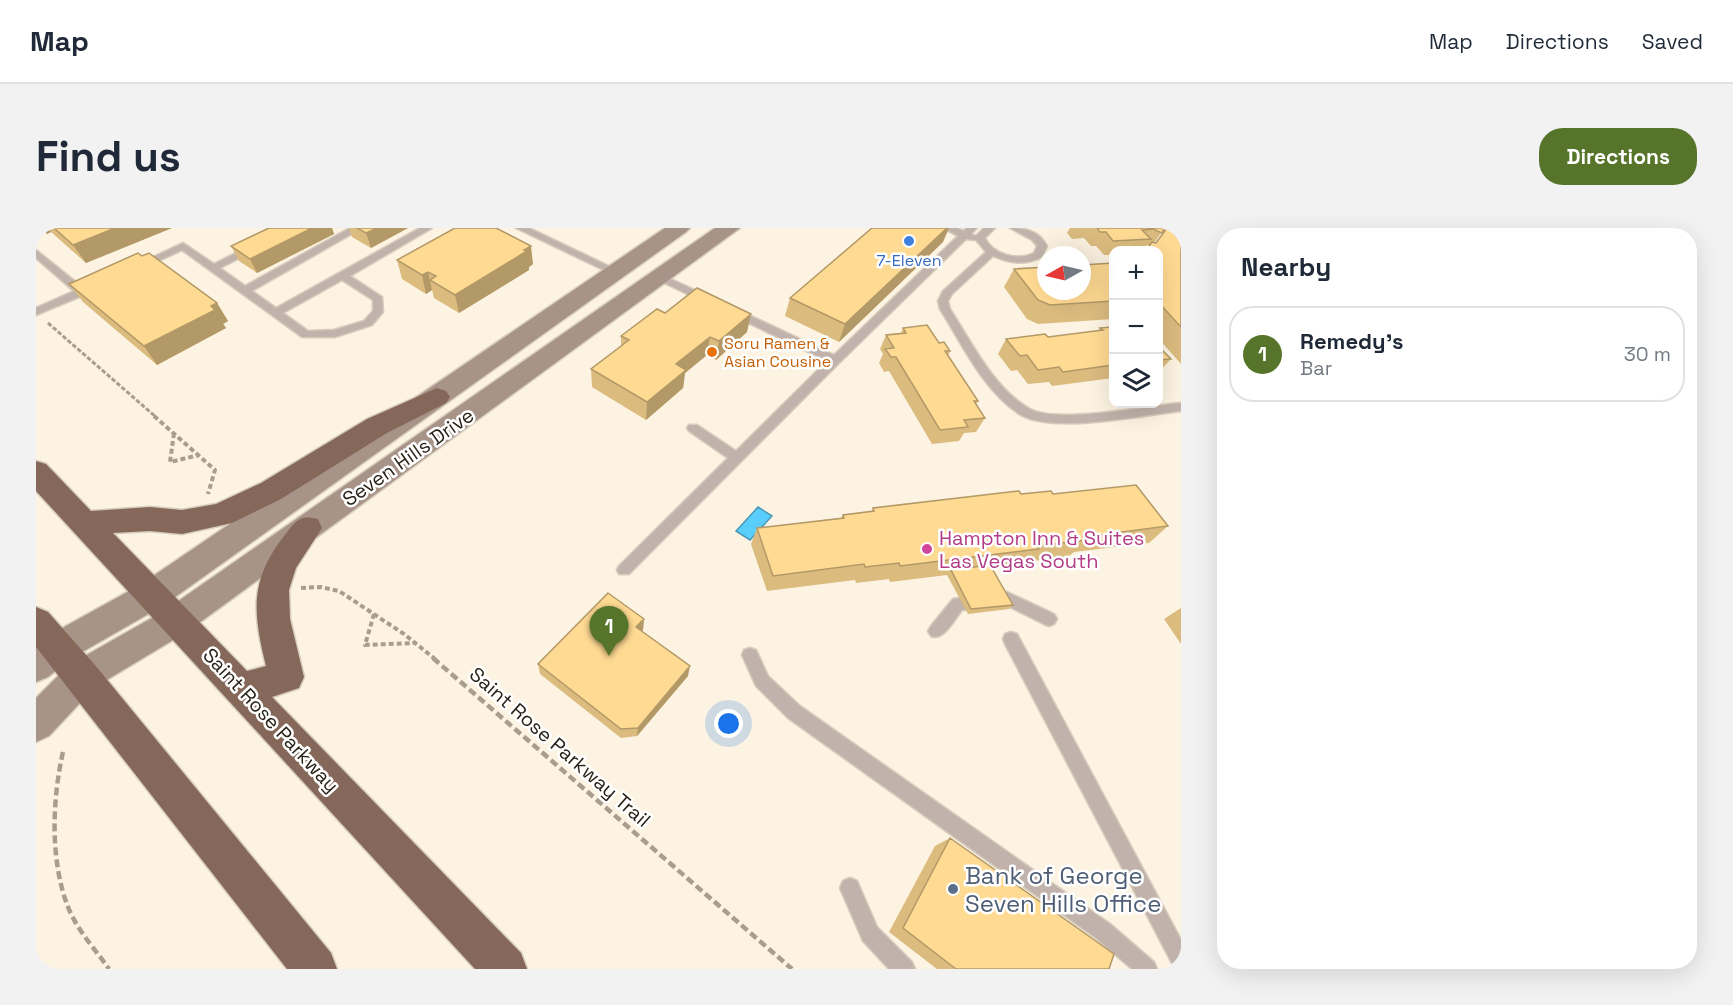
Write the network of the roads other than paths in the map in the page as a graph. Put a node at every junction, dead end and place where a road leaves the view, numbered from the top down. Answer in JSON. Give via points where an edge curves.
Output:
{"nodes":[{"id":1,"x":293,"y":228,"type":"edge"},
{"id":2,"x":357,"y":228,"type":"edge"},
{"id":3,"x":427,"y":228,"type":"edge"},
{"id":4,"x":520,"y":228,"type":"edge"},
{"id":5,"x":679,"y":228,"type":"edge"},
{"id":6,"x":729,"y":228,"type":"edge"},
{"id":7,"x":948,"y":228,"type":"edge"},
{"id":8,"x":990,"y":228,"type":"edge"},
{"id":9,"x":1015,"y":228,"type":"edge"},
{"id":10,"x":970,"y":232,"type":"edge"},
{"id":11,"x":981,"y":241,"type":"junction"},
{"id":12,"x":36,"y":252,"type":"edge"},
{"id":13,"x":992,"y":252,"type":"junction"},
{"id":14,"x":215,"y":267,"type":"junction"},
{"id":15,"x":616,"y":272,"type":"junction"},
{"id":16,"x":122,"y":273,"type":"edge"},
{"id":17,"x":342,"y":275,"type":"junction"},
{"id":18,"x":660,"y":277,"type":"junction"},
{"id":19,"x":102,"y":283,"type":"edge"},
{"id":20,"x":246,"y":290,"type":"junction"},
{"id":21,"x":82,"y":292,"type":"junction"},
{"id":22,"x":276,"y":312,"type":"junction"},
{"id":23,"x":40,"y":315,"type":"edge"},
{"id":24,"x":835,"y":360,"type":"junction"},
{"id":25,"x":437,"y":397,"type":"junction"},
{"id":26,"x":1181,"y":407,"type":"edge"},
{"id":27,"x":693,"y":428,"type":"dead end"},
{"id":28,"x":737,"y":458,"type":"junction"},
{"id":29,"x":36,"y":472,"type":"edge"},
{"id":30,"x":83,"y":523,"type":"junction"},
{"id":31,"x":307,"y":528,"type":"junction"},
{"id":32,"x":624,"y":570,"type":"dead end"},
{"id":33,"x":152,"y":595,"type":"junction"},
{"id":34,"x":1049,"y":619,"type":"dead end"},
{"id":35,"x":176,"y":621,"type":"junction"},
{"id":36,"x":936,"y":631,"type":"dead end"},
{"id":37,"x":1011,"y":639,"type":"dead end"},
{"id":38,"x":53,"y":653,"type":"edge"},
{"id":39,"x":750,"y":655,"type":"dead end"},
{"id":40,"x":242,"y":689,"type":"junction"},
{"id":41,"x":36,"y":724,"type":"edge"},
{"id":42,"x":850,"y":888,"type":"dead end"},
{"id":43,"x":1181,"y":960,"type":"edge"},
{"id":44,"x":315,"y":969,"type":"edge"},
{"id":45,"x":505,"y":969,"type":"edge"},
{"id":46,"x":905,"y":969,"type":"edge"},
{"id":47,"x":1146,"y":969,"type":"edge"}],
"edges":[{"from":1,"to":14,"type":"lane"},
{"from":2,"to":20,"type":"lane"},
{"from":3,"to":17,"type":"lane"},
{"from":4,"to":15,"type":"lane"},
{"from":5,"to":15,"type":"main road","name":"Seven Hills Drive"},
{"from":6,"to":18,"type":"main road","name":"Seven Hills Drive"},
{"from":7,"to":10,"type":"lane"},
{"from":8,"to":11,"type":"lane","via":[[982,232]]},
{"from":9,"to":13,"type":"lane","via":[[1038,239],[1042,245],[1038,255],[1022,259]]},
{"from":10,"to":11,"type":"lane"},
{"from":10,"to":24,"type":"lane"},
{"from":11,"to":13,"type":"lane"},
{"from":12,"to":21,"type":"lane"},
{"from":13,"to":26,"type":"lane","via":[[943,301],[991,377],[1015,405],[1042,418],[1058,420]]},
{"from":14,"to":16,"type":"lane","via":[[183,246]]},
{"from":14,"to":20,"type":"lane"},
{"from":15,"to":25,"type":"main road","name":"Seven Hills Drive"},
{"from":17,"to":22,"type":"lane"},
{"from":17,"to":22,"type":"lane","via":[[378,299],[378,312],[369,323],[335,333],[306,335]]},
{"from":18,"to":24,"type":"lane"},
{"from":18,"to":31,"type":"main road","name":"Seven Hills Drive"},
{"from":19,"to":21,"type":"lane"},
{"from":20,"to":22,"type":"lane"},
{"from":21,"to":23,"type":"lane"},
{"from":24,"to":28,"type":"lane"},
{"from":25,"to":30,"type":"highway","via":[[376,426],[271,491],[221,515],[182,522],[150,519]]},
{"from":25,"to":33,"type":"main road","name":"Seven Hills Drive"},
{"from":27,"to":28,"type":"lane"},
{"from":28,"to":32,"type":"lane"},
{"from":29,"to":30,"type":"highway","name":"Saint Rose Parkway"},
{"from":30,"to":33,"type":"highway","name":"Saint Rose Parkway"},
{"from":31,"to":35,"type":"main road","name":"Seven Hills Drive"},
{"from":31,"to":40,"type":"highway","via":[[274,583],[275,632],[285,677]]},
{"from":33,"to":35,"type":"highway","name":"Saint Rose Parkway"},
{"from":33,"to":38,"type":"main road","name":"Seven Hills Drive"},
{"from":34,"to":36,"type":"lane","via":[[1007,598],[958,604]]},
{"from":35,"to":38,"type":"main road","name":"Seven Hills Drive"},
{"from":35,"to":40,"type":"highway","name":"Saint Rose Parkway"},
{"from":37,"to":43,"type":"lane"},
{"from":38,"to":41,"type":"main road"},
{"from":38,"to":44,"type":"highway"},
{"from":39,"to":47,"type":"lane","via":[[762,681],[794,712],[1103,931]]},
{"from":40,"to":45,"type":"highway","name":"Saint Rose Parkway"},
{"from":42,"to":46,"type":"lane","via":[[862,922],[877,945]]}]}
